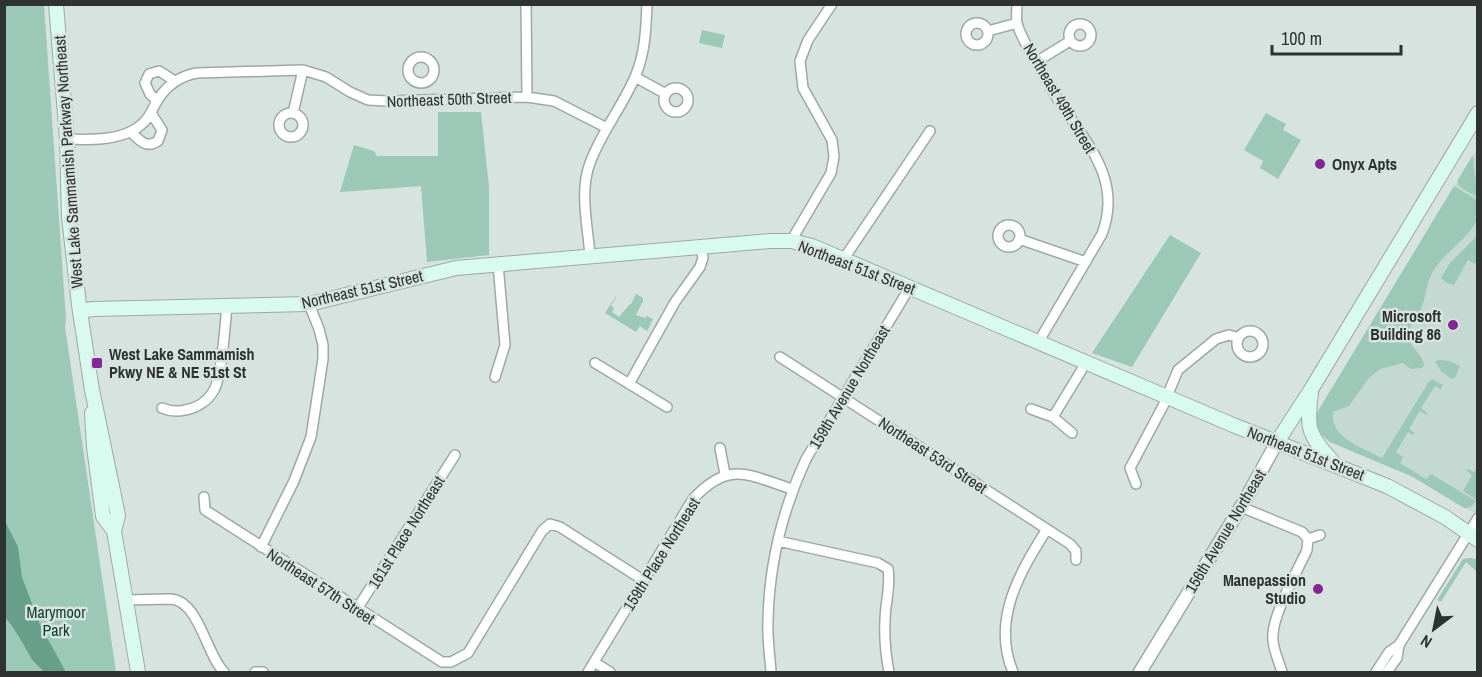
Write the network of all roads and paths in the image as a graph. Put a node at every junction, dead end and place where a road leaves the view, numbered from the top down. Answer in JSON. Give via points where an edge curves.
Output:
{"nodes":[{"id":1,"x":56,"y":4,"type":"edge"},
{"id":2,"x":526,"y":4,"type":"edge"},
{"id":3,"x":647,"y":4,"type":"edge"},
{"id":4,"x":832,"y":4,"type":"edge"},
{"id":5,"x":1017,"y":4,"type":"edge"},
{"id":6,"x":1017,"y":23,"type":"junction"},
{"id":7,"x":988,"y":31,"type":"dead end"},
{"id":8,"x":1070,"y":41,"type":"dead end"},
{"id":9,"x":1036,"y":62,"type":"junction"},
{"id":10,"x":303,"y":70,"type":"junction"},
{"id":11,"x":635,"y":77,"type":"junction"},
{"id":12,"x":175,"y":81,"type":"junction"},
{"id":13,"x":421,"y":83,"type":"dead end"},
{"id":14,"x":666,"y":94,"type":"dead end"},
{"id":15,"x":527,"y":96,"type":"junction"},
{"id":16,"x":422,"y":100,"type":"junction"},
{"id":17,"x":157,"y":101,"type":"junction"},
{"id":18,"x":151,"y":113,"type":"junction"},
{"id":19,"x":293,"y":113,"type":"dead end"},
{"id":20,"x":1478,"y":113,"type":"edge"},
{"id":21,"x":607,"y":128,"type":"junction"},
{"id":22,"x":930,"y":131,"type":"dead end"},
{"id":23,"x":131,"y":132,"type":"junction"},
{"id":24,"x":66,"y":139,"type":"junction"},
{"id":25,"x":1019,"y":239,"type":"dead end"},
{"id":26,"x":791,"y":241,"type":"junction"},
{"id":27,"x":701,"y":246,"type":"junction"},
{"id":28,"x":590,"y":256,"type":"junction"},
{"id":29,"x":845,"y":260,"type":"junction"},
{"id":30,"x":1086,"y":262,"type":"junction"},
{"id":31,"x":498,"y":264,"type":"junction"},
{"id":32,"x":910,"y":287,"type":"junction"},
{"id":33,"x":309,"y":304,"type":"junction"},
{"id":34,"x":227,"y":306,"type":"junction"},
{"id":35,"x":80,"y":311,"type":"junction"},
{"id":36,"x":1239,"y":338,"type":"dead end"},
{"id":37,"x":1040,"y":341,"type":"junction"},
{"id":38,"x":780,"y":357,"type":"dead end"},
{"id":39,"x":1085,"y":361,"type":"junction"},
{"id":40,"x":595,"y":363,"type":"dead end"},
{"id":41,"x":495,"y":377,"type":"dead end"},
{"id":42,"x":629,"y":384,"type":"junction"},
{"id":43,"x":1311,"y":388,"type":"junction"},
{"id":44,"x":1167,"y":396,"type":"junction"},
{"id":45,"x":843,"y":397,"type":"junction"},
{"id":46,"x":667,"y":407,"type":"dead end"},
{"id":47,"x":162,"y":408,"type":"dead end"},
{"id":48,"x":1032,"y":409,"type":"dead end"},
{"id":49,"x":1053,"y":417,"type":"junction"},
{"id":50,"x":1072,"y":434,"type":"dead end"},
{"id":51,"x":1277,"y":442,"type":"junction"},
{"id":52,"x":720,"y":448,"type":"dead end"},
{"id":53,"x":455,"y":455,"type":"dead end"},
{"id":54,"x":1337,"y":465,"type":"junction"},
{"id":55,"x":725,"y":474,"type":"junction"},
{"id":56,"x":1137,"y":484,"type":"dead end"},
{"id":57,"x":792,"y":489,"type":"junction"},
{"id":58,"x":204,"y":497,"type":"dead end"},
{"id":59,"x":1241,"y":507,"type":"junction"},
{"id":60,"x":1478,"y":518,"type":"edge"},
{"id":61,"x":1047,"y":529,"type":"junction"},
{"id":62,"x":1320,"y":535,"type":"dead end"},
{"id":63,"x":1473,"y":536,"type":"edge"},
{"id":64,"x":1308,"y":539,"type":"junction"},
{"id":65,"x":778,"y":541,"type":"junction"},
{"id":66,"x":261,"y":547,"type":"junction"},
{"id":67,"x":1076,"y":560,"type":"dead end"},
{"id":68,"x":897,"y":564,"type":"dead end"},
{"id":69,"x":888,"y":569,"type":"junction"},
{"id":70,"x":643,"y":580,"type":"junction"},
{"id":71,"x":126,"y":600,"type":"junction"},
{"id":72,"x":357,"y":609,"type":"junction"},
{"id":73,"x":1398,"y":645,"type":"junction"},
{"id":74,"x":594,"y":662,"type":"junction"},
{"id":75,"x":138,"y":672,"type":"edge"},
{"id":76,"x":224,"y":672,"type":"edge"},
{"id":77,"x":255,"y":672,"type":"edge"},
{"id":78,"x":262,"y":672,"type":"edge"},
{"id":79,"x":588,"y":672,"type":"edge"},
{"id":80,"x":610,"y":672,"type":"edge"},
{"id":81,"x":771,"y":672,"type":"edge"},
{"id":82,"x":889,"y":672,"type":"edge"},
{"id":83,"x":1013,"y":672,"type":"edge"},
{"id":84,"x":1140,"y":672,"type":"edge"},
{"id":85,"x":1282,"y":672,"type":"edge"},
{"id":86,"x":1376,"y":672,"type":"edge"},
{"id":87,"x":1387,"y":672,"type":"edge"}],
"edges":[{"from":1,"to":24,"type":"main road","name":"West Lake Sammamish Parkway Northeast"},
{"from":2,"to":15,"type":"street"},
{"from":3,"to":11,"type":"street","via":[[643,53]]},
{"from":4,"to":26,"type":"street","via":[[808,40],[800,61],[803,88],[832,140],[834,157],[831,173]]},
{"from":5,"to":6,"type":"street"},
{"from":6,"to":7,"type":"street"},
{"from":6,"to":9,"type":"street","name":"Northeast 49th Street"},
{"from":8,"to":9,"type":"street"},
{"from":9,"to":30,"type":"street","name":"Northeast 49th Street","via":[[1103,173],[1109,201],[1107,218]]},
{"from":10,"to":12,"type":"street","name":"Northeast 50th Street","via":[[197,73]]},
{"from":10,"to":16,"type":"street","name":"Northeast 50th Street","via":[[326,77],[368,100]]},
{"from":10,"to":19,"type":"street"},
{"from":11,"to":14,"type":"street"},
{"from":11,"to":21,"type":"street"},
{"from":12,"to":17,"type":"street"},
{"from":12,"to":17,"type":"street","via":[[159,71],[149,74],[146,83]]},
{"from":13,"to":16,"type":"street"},
{"from":15,"to":16,"type":"street","name":"Northeast 50th Street"},
{"from":15,"to":21,"type":"street","name":"Northeast 50th Street","via":[[554,100]]},
{"from":17,"to":18,"type":"street"},
{"from":18,"to":23,"type":"street"},
{"from":18,"to":23,"type":"street","via":[[162,130],[158,141],[144,144]]},
{"from":20,"to":43,"type":"main road","name":"156th Avenue Northeast"},
{"from":21,"to":28,"type":"street","via":[[589,164],[585,183]]},
{"from":22,"to":29,"type":"street"},
{"from":23,"to":24,"type":"street"},
{"from":24,"to":35,"type":"main road","name":"West Lake Sammamish Parkway Northeast","via":[[69,217]]},
{"from":25,"to":30,"type":"street"},
{"from":26,"to":27,"type":"main road","name":"Northeast 51st Street"},
{"from":26,"to":29,"type":"main road","name":"Northeast 51st Street"},
{"from":27,"to":28,"type":"main road","name":"Northeast 51st Street"},
{"from":27,"to":42,"type":"street","via":[[700,267],[675,302]]},
{"from":28,"to":31,"type":"main road","name":"Northeast 51st Street"},
{"from":29,"to":32,"type":"main road","name":"Northeast 51st Street"},
{"from":30,"to":37,"type":"street","name":"Northeast 49th Street"},
{"from":31,"to":33,"type":"main road","name":"Northeast 51st Street","via":[[446,269]]},
{"from":31,"to":41,"type":"street","via":[[505,345]]},
{"from":32,"to":37,"type":"main road","name":"Northeast 51st Street"},
{"from":32,"to":45,"type":"street","name":"159th Avenue Northeast"},
{"from":33,"to":34,"type":"main road","name":"Northeast 51st Street"},
{"from":33,"to":66,"type":"street","via":[[323,345],[311,437]]},
{"from":34,"to":35,"type":"main road","name":"Northeast 51st Street"},
{"from":34,"to":47,"type":"street","via":[[215,389],[192,409]]},
{"from":35,"to":71,"type":"main road","name":"West Lake Sammamish Parkway Northeast","via":[[92,390],[93,439],[103,516],[114,531]]},
{"from":36,"to":44,"type":"street","via":[[1223,336],[1199,351],[1178,370]]},
{"from":37,"to":39,"type":"main road","name":"Northeast 51st Street"},
{"from":38,"to":45,"type":"street","name":"Northeast 53rd Street"},
{"from":39,"to":44,"type":"main road","name":"Northeast 51st Street"},
{"from":39,"to":49,"type":"street"},
{"from":40,"to":42,"type":"street"},
{"from":42,"to":46,"type":"street"},
{"from":43,"to":51,"type":"main road","name":"156th Avenue Northeast"},
{"from":43,"to":54,"type":"main road","via":[[1309,429]]},
{"from":44,"to":51,"type":"main road","name":"Northeast 51st Street"},
{"from":44,"to":56,"type":"street","via":[[1130,468]]},
{"from":45,"to":57,"type":"street","name":"159th Avenue Northeast"},
{"from":45,"to":61,"type":"street","name":"Northeast 53rd Street"},
{"from":48,"to":49,"type":"street"},
{"from":49,"to":50,"type":"street"},
{"from":51,"to":54,"type":"main road","name":"Northeast 51st Street"},
{"from":51,"to":59,"type":"street","name":"156th Avenue Northeast"},
{"from":52,"to":55,"type":"street"},
{"from":53,"to":72,"type":"street","name":"161st Place Northeast"},
{"from":54,"to":63,"type":"main road","name":"Northeast 51st Street","via":[[1407,495]]},
{"from":55,"to":57,"type":"street","via":[[741,473]]},
{"from":55,"to":70,"type":"street","name":"159th Place Northeast","via":[[693,499]]},
{"from":57,"to":65,"type":"street","name":"159th Avenue Northeast"},
{"from":58,"to":66,"type":"street","name":"Northeast 57th Street","via":[[205,510]]},
{"from":59,"to":64,"type":"street","via":[[1302,532]]},
{"from":59,"to":84,"type":"street","name":"156th Avenue Northeast"},
{"from":60,"to":63,"type":"street"},
{"from":61,"to":67,"type":"street","name":"Northeast 53rd Street","via":[[1070,544],[1076,551]]},
{"from":61,"to":83,"type":"street","via":[[1026,562],[1008,611],[1006,638]]},
{"from":62,"to":64,"type":"street"},
{"from":63,"to":73,"type":"street"},
{"from":64,"to":85,"type":"street","via":[[1307,550],[1273,629]]},
{"from":65,"to":69,"type":"street","via":[[878,563]]},
{"from":65,"to":81,"type":"street","name":"159th Avenue Northeast","via":[[768,623]]},
{"from":66,"to":72,"type":"street","name":"Northeast 57th Street"},
{"from":68,"to":69,"type":"street"},
{"from":69,"to":82,"type":"street","via":[[885,620]]},
{"from":70,"to":72,"type":"street","name":"Northeast 57th Street","via":[[549,520],[468,653],[451,662],[434,658]]},
{"from":70,"to":74,"type":"street","name":"159th Place Northeast"},
{"from":71,"to":75,"type":"main road","name":"West Lake Sammamish Parkway Northeast"},
{"from":71,"to":76,"type":"street","via":[[177,600],[186,605],[217,666]]},
{"from":73,"to":86,"type":"street"},
{"from":73,"to":87,"type":"street","via":[[1396,658]]},
{"from":74,"to":79,"type":"street","name":"159th Place Northeast"},
{"from":74,"to":80,"type":"street"},
{"from":77,"to":78,"type":"street"}]}
